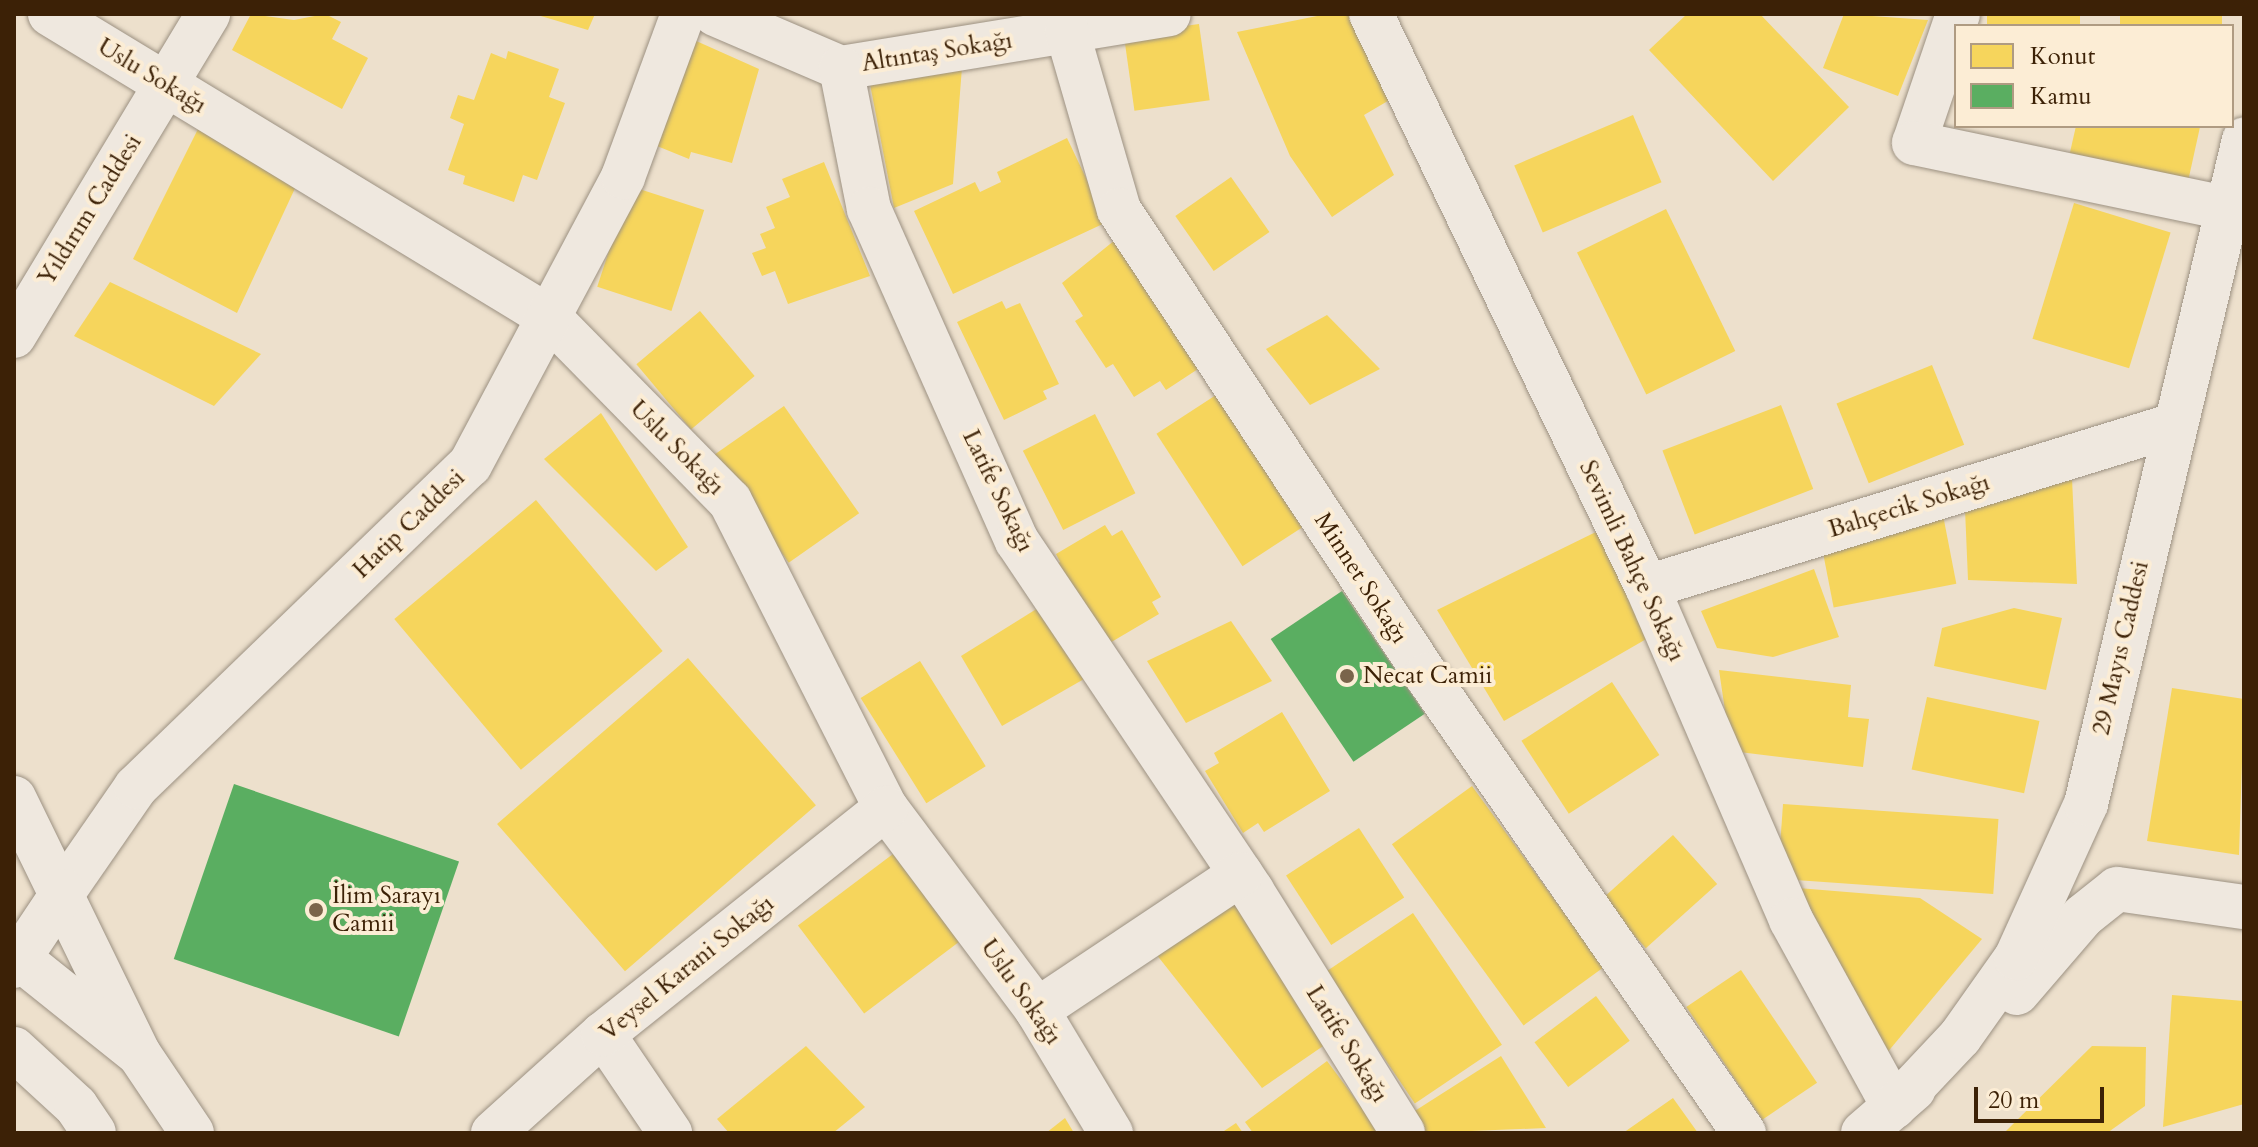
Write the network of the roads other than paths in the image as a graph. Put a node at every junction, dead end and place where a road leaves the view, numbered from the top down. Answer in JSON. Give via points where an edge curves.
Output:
{"nodes":[{"id":1,"x":50,"y":14,"type":"edge"},
{"id":2,"x":208,"y":14,"type":"edge"},
{"id":3,"x":683,"y":14,"type":"edge"},
{"id":4,"x":715,"y":14,"type":"edge"},
{"id":5,"x":1169,"y":14,"type":"edge"},
{"id":6,"x":1371,"y":14,"type":"edge"},
{"id":7,"x":1954,"y":26,"type":"edge"},
{"id":8,"x":1067,"y":31,"type":"junction"},
{"id":9,"x":841,"y":68,"type":"junction"},
{"id":10,"x":169,"y":86,"type":"junction"},
{"id":11,"x":2244,"y":140,"type":"edge"},
{"id":12,"x":2230,"y":209,"type":"junction"},
{"id":13,"x":549,"y":317,"type":"junction"},
{"id":14,"x":14,"y":336,"type":"edge"},
{"id":15,"x":2171,"y":426,"type":"junction"},
{"id":16,"x":1647,"y":587,"type":"junction"},
{"id":17,"x":14,"y":798,"type":"edge"},
{"id":18,"x":2086,"y":804,"type":"junction"},
{"id":19,"x":886,"y":808,"type":"junction"},
{"id":20,"x":1241,"y":874,"type":"junction"},
{"id":21,"x":2117,"y":889,"type":"junction"},
{"id":22,"x":64,"y":891,"type":"junction"},
{"id":23,"x":2244,"y":907,"type":"edge"},
{"id":24,"x":15,"y":959,"type":"edge"},
{"id":25,"x":1037,"y":1010,"type":"junction"},
{"id":26,"x":603,"y":1034,"type":"junction"},
{"id":27,"x":14,"y":1049,"type":"edge"},
{"id":28,"x":139,"y":1054,"type":"junction"},
{"id":29,"x":1878,"y":1120,"type":"edge"},
{"id":30,"x":94,"y":1133,"type":"edge"},
{"id":31,"x":192,"y":1133,"type":"edge"},
{"id":32,"x":493,"y":1133,"type":"edge"},
{"id":33,"x":670,"y":1133,"type":"edge"},
{"id":34,"x":1111,"y":1133,"type":"edge"},
{"id":35,"x":1403,"y":1133,"type":"edge"},
{"id":36,"x":1744,"y":1133,"type":"edge"}],
"edges":[{"from":1,"to":10,"type":"street","name":"Uslu Sokağı"},
{"from":2,"to":10,"type":"street","name":"Yıldırım Caddesi"},
{"from":3,"to":13,"type":"street","name":"Hatip Caddesi","via":[[623,177]]},
{"from":4,"to":9,"type":"street","name":"Altıntaş Sokağı"},
{"from":5,"to":8,"type":"street","name":"Altıntaş Sokağı"},
{"from":6,"to":16,"type":"street","name":"Sevimli Bahçe Sokağı"},
{"from":7,"to":12,"type":"street","via":[[1914,143]]},
{"from":8,"to":9,"type":"street","name":"Altıntaş Sokağı"},
{"from":8,"to":36,"type":"street","name":"Minnet Sokağı","via":[[1119,210],[1426,675]]},
{"from":9,"to":20,"type":"street","name":"Latife Sokağı","via":[[869,209],[1017,541]]},
{"from":10,"to":13,"type":"street","name":"Uslu Sokağı"},
{"from":10,"to":14,"type":"street","name":"Yıldırım Caddesi"},
{"from":11,"to":12,"type":"street","name":"29 Mayıs Caddesi"},
{"from":12,"to":15,"type":"street","name":"29 Mayıs Caddesi"},
{"from":13,"to":19,"type":"street","name":"Uslu Sokağı","via":[[730,501]]},
{"from":13,"to":22,"type":"street","name":"Hatip Caddesi","via":[[470,465],[136,787]]},
{"from":15,"to":16,"type":"street","name":"Bahçecik Sokağı"},
{"from":15,"to":18,"type":"street","name":"29 Mayıs Caddesi"},
{"from":16,"to":29,"type":"street","name":"Sevimli Bahçe Sokağı"},
{"from":17,"to":22,"type":"street"},
{"from":18,"to":21,"type":"street","via":[[2087,847]]},
{"from":18,"to":29,"type":"street","name":"29 Mayıs Caddesi","via":[[2016,958],[1960,1037]]},
{"from":19,"to":25,"type":"street","name":"Uslu Sokağı"},
{"from":19,"to":26,"type":"street","name":"Veysel Karani Sokağı"},
{"from":20,"to":25,"type":"street"},
{"from":20,"to":35,"type":"street","name":"Latife Sokağı"},
{"from":21,"to":23,"type":"street"},
{"from":21,"to":29,"type":"street","via":[[2083,916],[2003,1010]]},
{"from":22,"to":24,"type":"street","name":"Hatip Caddesi"},
{"from":22,"to":28,"type":"street"},
{"from":24,"to":28,"type":"street"},
{"from":25,"to":34,"type":"street","name":"Uslu Sokağı"},
{"from":26,"to":32,"type":"street","name":"Veysel Karani Sokağı"},
{"from":26,"to":33,"type":"street"},
{"from":27,"to":30,"type":"street","via":[[76,1106]]},
{"from":28,"to":31,"type":"street"}]}
